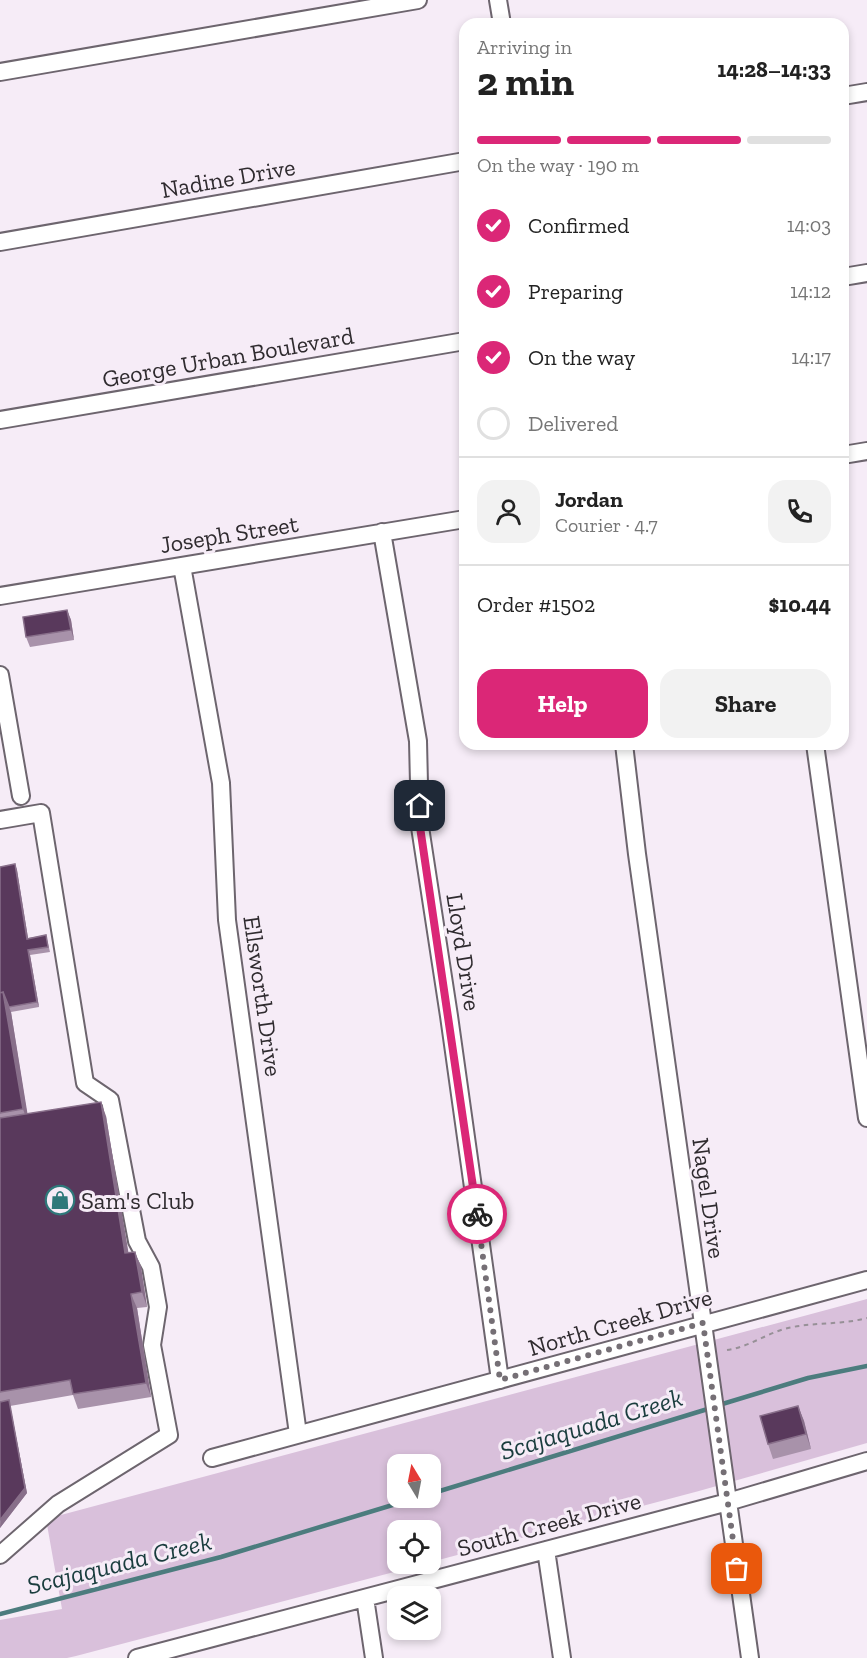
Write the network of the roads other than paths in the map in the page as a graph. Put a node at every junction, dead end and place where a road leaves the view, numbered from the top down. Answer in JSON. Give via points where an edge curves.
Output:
{"nodes":[{"id":1,"x":418,"y":0,"type":"edge"},
{"id":2,"x":498,"y":0,"type":"edge"},
{"id":3,"x":501,"y":18,"type":"edge"},
{"id":4,"x":0,"y":72,"type":"edge"},
{"id":5,"x":867,"y":92,"type":"edge"},
{"id":6,"x":849,"y":95,"type":"edge"},
{"id":7,"x":459,"y":162,"type":"edge"},
{"id":8,"x":0,"y":242,"type":"edge"},
{"id":9,"x":867,"y":273,"type":"edge"},
{"id":10,"x":849,"y":276,"type":"edge"},
{"id":11,"x":459,"y":342,"type":"edge"},
{"id":12,"x":0,"y":420,"type":"edge"},
{"id":13,"x":867,"y":451,"type":"edge"},
{"id":14,"x":849,"y":454,"type":"edge"},
{"id":15,"x":459,"y":520,"type":"edge"},
{"id":16,"x":382,"y":532,"type":"junction"},
{"id":17,"x":182,"y":566,"type":"junction"},
{"id":18,"x":0,"y":596,"type":"edge"},
{"id":19,"x":0,"y":675,"type":"edge"},
{"id":20,"x":625,"y":750,"type":"edge"},
{"id":21,"x":816,"y":750,"type":"edge"},
{"id":22,"x":21,"y":796,"type":"dead end"},
{"id":23,"x":0,"y":819,"type":"edge"},
{"id":24,"x":867,"y":1118,"type":"edge"},
{"id":25,"x":867,"y":1280,"type":"edge"},
{"id":26,"x":703,"y":1323,"type":"junction"},
{"id":27,"x":500,"y":1380,"type":"junction"},
{"id":28,"x":298,"y":1434,"type":"junction"},
{"id":29,"x":212,"y":1458,"type":"dead end"},
{"id":30,"x":867,"y":1461,"type":"edge"},
{"id":31,"x":728,"y":1502,"type":"junction"},
{"id":32,"x":546,"y":1550,"type":"junction"},
{"id":33,"x":0,"y":1555,"type":"edge"},
{"id":34,"x":365,"y":1598,"type":"junction"},
{"id":35,"x":184,"y":1652,"type":"edge"},
{"id":36,"x":137,"y":1658,"type":"edge"},
{"id":37,"x":374,"y":1658,"type":"edge"},
{"id":38,"x":562,"y":1658,"type":"edge"},
{"id":39,"x":750,"y":1658,"type":"edge"}],
"edges":[{"from":1,"to":4,"type":"street"},
{"from":2,"to":3,"type":"street"},
{"from":5,"to":6,"type":"street"},
{"from":7,"to":8,"type":"street","name":"Nadine Drive"},
{"from":9,"to":10,"type":"street"},
{"from":11,"to":12,"type":"street","name":"George Urban Boulevard"},
{"from":13,"to":14,"type":"street"},
{"from":15,"to":16,"type":"street","name":"Joseph Street"},
{"from":16,"to":17,"type":"street","name":"Joseph Street"},
{"from":16,"to":27,"type":"street","name":"Lloyd Drive","via":[[418,741],[420,827]]},
{"from":17,"to":18,"type":"street","name":"Joseph Street"},
{"from":17,"to":28,"type":"street","name":"Ellsworth Drive","via":[[220,783],[227,920]]},
{"from":19,"to":22,"type":"street"},
{"from":20,"to":26,"type":"street","name":"Nagel Drive"},
{"from":21,"to":24,"type":"street"},
{"from":23,"to":33,"type":"street","via":[[41,813],[84,1083],[110,1100],[137,1241],[151,1267],[158,1307],[152,1345],[169,1435],[58,1504]]},
{"from":25,"to":26,"type":"street","name":"North Creek Drive"},
{"from":26,"to":27,"type":"street","name":"North Creek Drive"},
{"from":26,"to":31,"type":"street","name":"Nagel Drive"},
{"from":27,"to":28,"type":"street","name":"North Creek Drive"},
{"from":28,"to":29,"type":"street","name":"North Creek Drive"},
{"from":30,"to":31,"type":"street","name":"South Creek Drive"},
{"from":31,"to":32,"type":"street","name":"South Creek Drive"},
{"from":31,"to":39,"type":"street","name":"Nagel Drive"},
{"from":32,"to":34,"type":"street","name":"South Creek Drive"},
{"from":32,"to":38,"type":"street"},
{"from":34,"to":35,"type":"street","name":"South Creek Drive"},
{"from":34,"to":37,"type":"street"},
{"from":35,"to":36,"type":"street","name":"South Creek Drive"}]}
